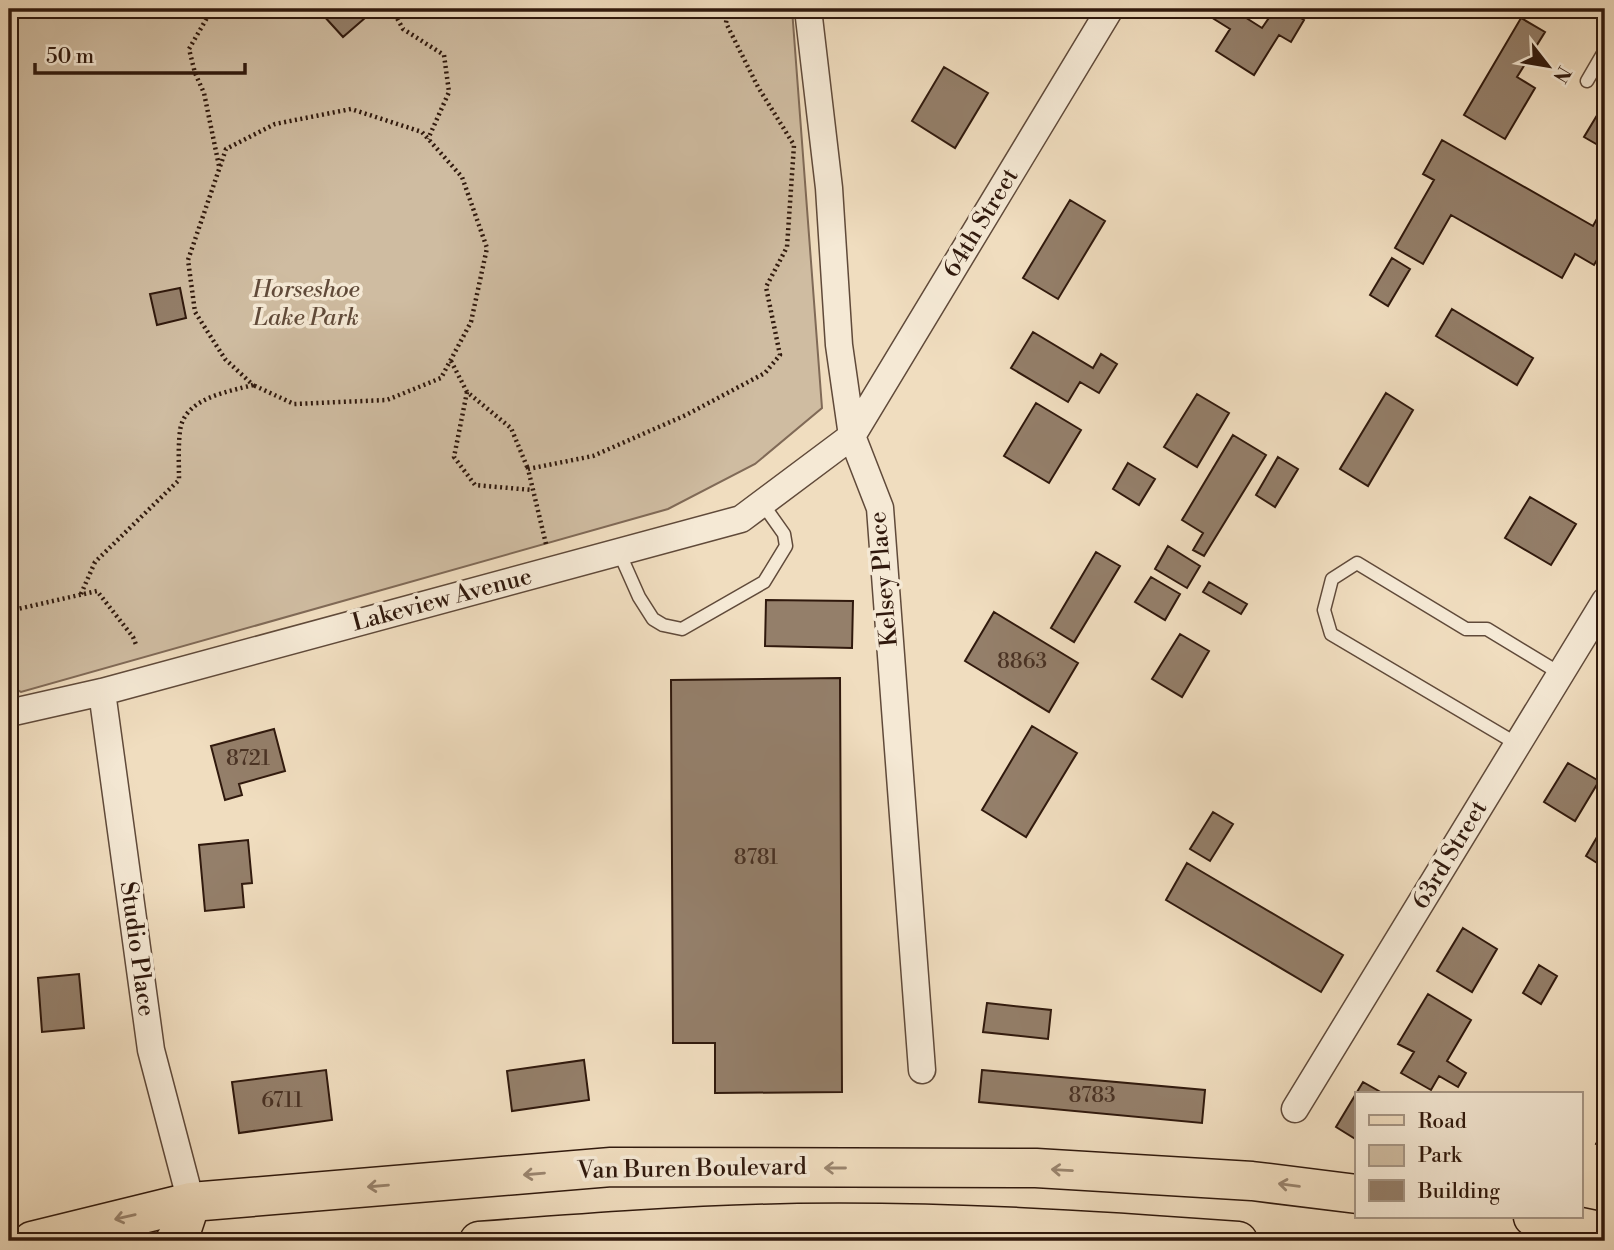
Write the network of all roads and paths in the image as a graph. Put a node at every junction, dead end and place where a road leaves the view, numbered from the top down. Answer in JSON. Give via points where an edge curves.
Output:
{"nodes":[{"id":1,"x":212,"y":9,"type":"edge"},
{"id":2,"x":392,"y":9,"type":"edge"},
{"id":3,"x":728,"y":9,"type":"edge"},
{"id":4,"x":808,"y":9,"type":"edge"},
{"id":5,"x":1110,"y":9,"type":"edge"},
{"id":6,"x":1605,"y":50,"type":"edge"},
{"id":7,"x":1587,"y":81,"type":"dead end"},
{"id":8,"x":428,"y":139,"type":"junction"},
{"id":9,"x":219,"y":168,"type":"junction"},
{"id":10,"x":451,"y":361,"type":"junction"},
{"id":11,"x":253,"y":385,"type":"junction"},
{"id":12,"x":467,"y":392,"type":"junction"},
{"id":13,"x":852,"y":436,"type":"junction"},
{"id":14,"x":527,"y":469,"type":"junction"},
{"id":15,"x":533,"y":490,"type":"junction"},
{"id":16,"x":762,"y":503,"type":"junction"},
{"id":17,"x":546,"y":544,"type":"dead end"},
{"id":18,"x":619,"y":552,"type":"junction"},
{"id":19,"x":81,"y":594,"type":"junction"},
{"id":20,"x":1605,"y":601,"type":"edge"},
{"id":21,"x":9,"y":611,"type":"edge"},
{"id":22,"x":138,"y":647,"type":"dead end"},
{"id":23,"x":1561,"y":674,"type":"junction"},
{"id":24,"x":103,"y":692,"type":"junction"},
{"id":25,"x":9,"y":713,"type":"edge"},
{"id":26,"x":1517,"y":744,"type":"junction"},
{"id":27,"x":922,"y":1070,"type":"dead end"},
{"id":28,"x":1295,"y":1109,"type":"dead end"},
{"id":29,"x":1355,"y":1194,"type":"edge"},
{"id":30,"x":191,"y":1202,"type":"junction"},
{"id":31,"x":1538,"y":1218,"type":"edge"},
{"id":32,"x":1605,"y":1232,"type":"edge"},
{"id":33,"x":1169,"y":1238,"type":"edge"},
{"id":34,"x":32,"y":1241,"type":"edge"},
{"id":35,"x":175,"y":1241,"type":"edge"},
{"id":36,"x":479,"y":1241,"type":"edge"},
{"id":37,"x":1238,"y":1241,"type":"edge"}],
"edges":[{"from":1,"to":9,"type":"path","via":[[189,49],[204,93]]},
{"from":2,"to":8,"type":"path","via":[[403,29],[444,55],[449,92]]},
{"from":3,"to":14,"type":"path","via":[[726,23],[758,88],[794,145],[787,247],[766,287],[780,355],[765,373],[674,420],[593,456]]},
{"from":4,"to":13,"type":"street","name":"Kelsey Place","via":[[830,188],[839,345]]},
{"from":5,"to":13,"type":"street","name":"64th Street"},
{"from":6,"to":7,"type":"lane"},
{"from":8,"to":9,"type":"path","via":[[422,132],[351,109],[275,124],[226,149]]},
{"from":8,"to":10,"type":"path","via":[[462,177],[487,248],[471,322]]},
{"from":9,"to":11,"type":"path","via":[[188,260],[195,312],[225,359]]},
{"from":10,"to":11,"type":"path","via":[[441,378],[387,400],[294,404]]},
{"from":10,"to":12,"type":"path"},
{"from":11,"to":19,"type":"path","via":[[190,408],[180,428],[179,480],[95,562]]},
{"from":12,"to":14,"type":"path","via":[[511,428]]},
{"from":12,"to":15,"type":"path","via":[[454,457],[475,485]]},
{"from":13,"to":16,"type":"street","name":"Lakeview Avenue"},
{"from":13,"to":27,"type":"street","name":"Kelsey Place","via":[[880,508]]},
{"from":14,"to":15,"type":"path"},
{"from":15,"to":17,"type":"path"},
{"from":16,"to":18,"type":"street","name":"Lakeview Avenue","via":[[741,519]]},
{"from":16,"to":18,"type":"lane","via":[[784,534],[786,546],[775,566],[764,582],[682,629],[653,620]]},
{"from":18,"to":24,"type":"street","name":"Lakeview Avenue"},
{"from":19,"to":21,"type":"path"},
{"from":19,"to":22,"type":"path","via":[[97,591]]},
{"from":20,"to":23,"type":"street","name":"63rd Street"},
{"from":23,"to":26,"type":"street","name":"63rd Street"},
{"from":23,"to":26,"type":"lane","via":[[1487,629],[1466,629],[1357,563],[1332,579],[1324,610],[1331,634]]},
{"from":24,"to":25,"type":"street","name":"Lakeview Avenue"},
{"from":24,"to":30,"type":"street","name":"Studio Place","via":[[151,1050]]},
{"from":26,"to":28,"type":"street","name":"63rd Street"},
{"from":29,"to":30,"type":"main road","name":"Van Buren Boulevard","one_way":true,"via":[[1252,1181],[1036,1168],[611,1167]]},
{"from":30,"to":34,"type":"main road","name":"Van Buren Boulevard","one_way":true},
{"from":30,"to":35,"type":"main road"},
{"from":31,"to":32,"type":"main road"},
{"from":33,"to":36,"type":"main road","via":[[1021,1227],[798,1223]]},
{"from":33,"to":37,"type":"main road"}]}
